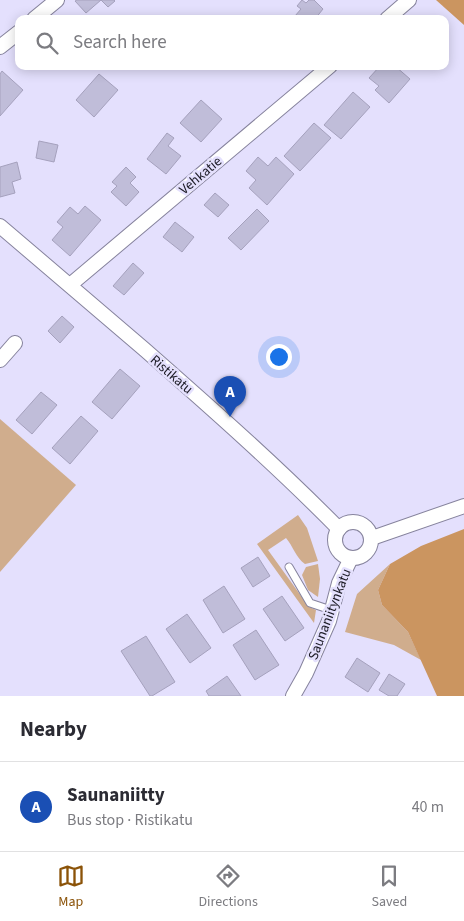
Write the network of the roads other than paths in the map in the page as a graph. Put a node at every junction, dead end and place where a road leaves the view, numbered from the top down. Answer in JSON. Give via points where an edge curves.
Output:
{"nodes":[{"id":1,"x":57,"y":0,"type":"edge"},
{"id":2,"x":409,"y":0,"type":"edge"},
{"id":3,"x":39,"y":15,"type":"edge"},
{"id":4,"x":391,"y":15,"type":"edge"},
{"id":5,"x":15,"y":35,"type":"edge"},
{"id":6,"x":0,"y":47,"type":"edge"},
{"id":7,"x":325,"y":70,"type":"edge"},
{"id":8,"x":0,"y":226,"type":"edge"},
{"id":9,"x":70,"y":284,"type":"junction"},
{"id":10,"x":14,"y":343,"type":"dead end"},
{"id":11,"x":0,"y":360,"type":"edge"},
{"id":12,"x":464,"y":506,"type":"edge"},
{"id":13,"x":338,"y":529,"type":"junction"},
{"id":14,"x":372,"y":538,"type":"junction"},
{"id":15,"x":351,"y":558,"type":"junction"},
{"id":16,"x":289,"y":567,"type":"dead end"},
{"id":17,"x":331,"y":610,"type":"junction"},
{"id":18,"x":293,"y":696,"type":"edge"}],
"edges":[{"from":1,"to":3,"type":"street"},
{"from":2,"to":4,"type":"street"},
{"from":5,"to":6,"type":"street"},
{"from":7,"to":9,"type":"street","name":"Vehkatie"},
{"from":8,"to":9,"type":"street","name":"Ristikatu"},
{"from":9,"to":13,"type":"street","name":"Ristikatu","via":[[215,411]]},
{"from":10,"to":11,"type":"street"},
{"from":12,"to":14,"type":"street"},
{"from":13,"to":14,"type":"street","via":[[348,522],[359,522],[365,525]]},
{"from":13,"to":15,"type":"street","via":[[338,551]]},
{"from":14,"to":15,"type":"street","via":[[365,555]]},
{"from":15,"to":17,"type":"street","name":"Saunaniitynkatu"},
{"from":16,"to":17,"type":"lane","via":[[310,602]]},
{"from":17,"to":18,"type":"street","name":"Saunaniitynkatu","via":[[329,621]]}]}
